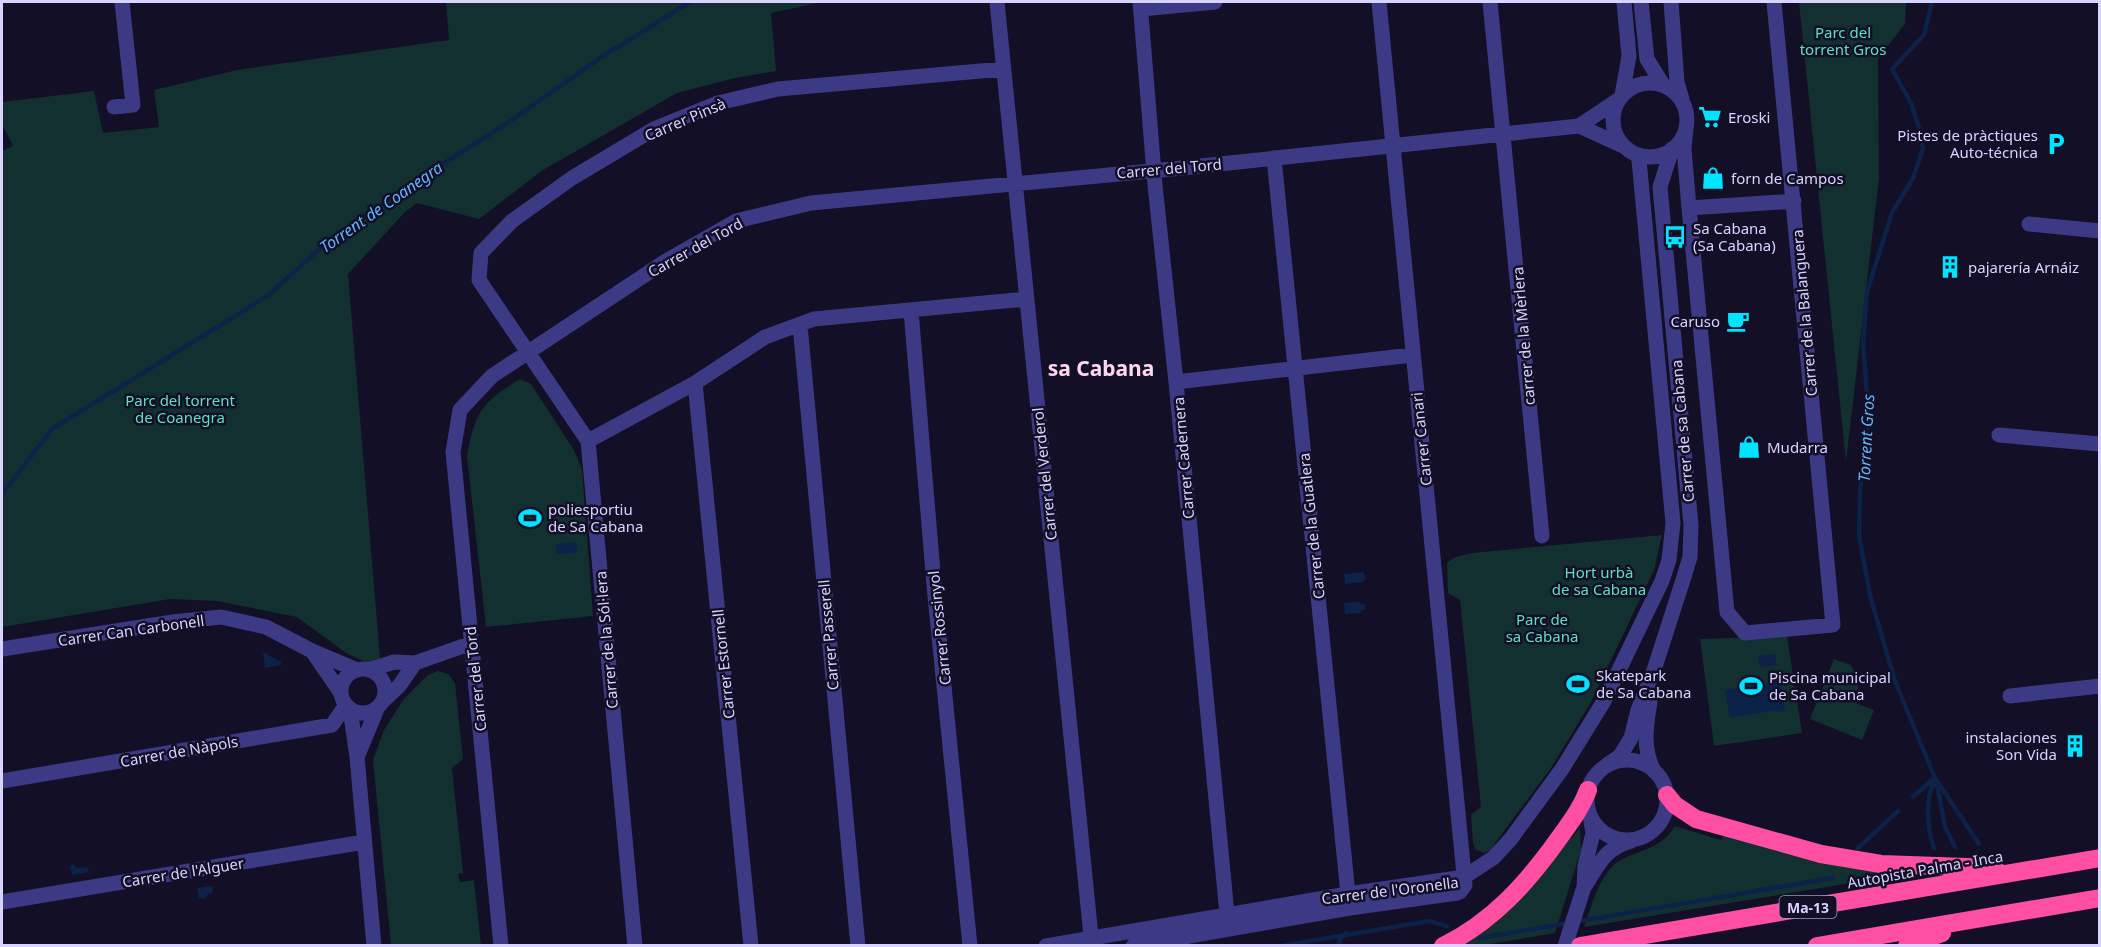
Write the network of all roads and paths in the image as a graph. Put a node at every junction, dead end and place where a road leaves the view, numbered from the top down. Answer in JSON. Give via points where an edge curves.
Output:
{"nodes":[{"id":1,"x":122,"y":2,"type":"edge"},
{"id":2,"x":997,"y":2,"type":"edge"},
{"id":3,"x":1215,"y":2,"type":"edge"},
{"id":4,"x":1379,"y":2,"type":"edge"},
{"id":5,"x":1490,"y":2,"type":"edge"},
{"id":6,"x":1624,"y":2,"type":"edge"},
{"id":7,"x":1641,"y":2,"type":"edge"},
{"id":8,"x":1671,"y":2,"type":"edge"},
{"id":9,"x":1774,"y":2,"type":"edge"},
{"id":10,"x":1140,"y":5,"type":"edge"},
{"id":11,"x":1647,"y":59,"type":"junction"},
{"id":12,"x":1004,"y":69,"type":"junction"},
{"id":13,"x":1638,"y":84,"type":"junction"},
{"id":14,"x":1663,"y":85,"type":"junction"},
{"id":15,"x":1620,"y":97,"type":"junction"},
{"id":16,"x":1682,"y":102,"type":"junction"},
{"id":17,"x":114,"y":107,"type":"dead end"},
{"id":18,"x":1579,"y":126,"type":"junction"},
{"id":19,"x":1686,"y":128,"type":"junction"},
{"id":20,"x":1504,"y":135,"type":"junction"},
{"id":21,"x":1394,"y":146,"type":"junction"},
{"id":22,"x":1672,"y":149,"type":"junction"},
{"id":23,"x":1632,"y":154,"type":"junction"},
{"id":24,"x":1274,"y":158,"type":"junction"},
{"id":25,"x":1154,"y":170,"type":"junction"},
{"id":26,"x":1016,"y":182,"type":"junction"},
{"id":27,"x":1660,"y":187,"type":"junction"},
{"id":28,"x":1794,"y":201,"type":"junction"},
{"id":29,"x":1689,"y":208,"type":"junction"},
{"id":30,"x":2029,"y":224,"type":"dead end"},
{"id":31,"x":2100,"y":231,"type":"edge"},
{"id":32,"x":1026,"y":299,"type":"junction"},
{"id":33,"x":911,"y":311,"type":"junction"},
{"id":34,"x":800,"y":325,"type":"junction"},
{"id":35,"x":529,"y":353,"type":"junction"},
{"id":36,"x":1412,"y":355,"type":"junction"},
{"id":37,"x":1296,"y":368,"type":"junction"},
{"id":38,"x":1176,"y":382,"type":"junction"},
{"id":39,"x":695,"y":383,"type":"junction"},
{"id":40,"x":1999,"y":435,"type":"dead end"},
{"id":41,"x":588,"y":441,"type":"junction"},
{"id":42,"x":2100,"y":444,"type":"edge"},
{"id":43,"x":1542,"y":536,"type":"dead end"},
{"id":44,"x":472,"y":644,"type":"junction"},
{"id":45,"x":2,"y":649,"type":"edge"},
{"id":46,"x":312,"y":651,"type":"junction"},
{"id":47,"x":415,"y":663,"type":"junction"},
{"id":48,"x":363,"y":670,"type":"junction"},
{"id":49,"x":1654,"y":670,"type":"junction"},
{"id":50,"x":2100,"y":686,"type":"edge"},
{"id":51,"x":2010,"y":696,"type":"dead end"},
{"id":52,"x":346,"y":702,"type":"junction"},
{"id":53,"x":380,"y":704,"type":"junction"},
{"id":54,"x":357,"y":757,"type":"junction"},
{"id":55,"x":1607,"y":765,"type":"junction"},
{"id":56,"x":1656,"y":774,"type":"junction"},
{"id":57,"x":2,"y":781,"type":"edge"},
{"id":58,"x":1588,"y":790,"type":"junction"},
{"id":59,"x":1667,"y":795,"type":"junction"},
{"id":60,"x":1590,"y":816,"type":"junction"},
{"id":61,"x":1633,"y":840,"type":"junction"},
{"id":62,"x":364,"y":842,"type":"junction"},
{"id":63,"x":2100,"y":858,"type":"edge"},
{"id":64,"x":2036,"y":869,"type":"junction"},
{"id":65,"x":1464,"y":877,"type":"junction"},
{"id":66,"x":1584,"y":887,"type":"junction"},
{"id":67,"x":1348,"y":894,"type":"junction"},
{"id":68,"x":2100,"y":898,"type":"edge"},
{"id":69,"x":2,"y":902,"type":"edge"},
{"id":70,"x":1227,"y":914,"type":"junction"},
{"id":71,"x":1982,"y":918,"type":"junction"},
{"id":72,"x":1091,"y":942,"type":"edge"},
{"id":73,"x":374,"y":945,"type":"edge"},
{"id":74,"x":501,"y":945,"type":"edge"},
{"id":75,"x":635,"y":945,"type":"edge"},
{"id":76,"x":751,"y":945,"type":"edge"},
{"id":77,"x":858,"y":945,"type":"edge"},
{"id":78,"x":970,"y":945,"type":"edge"},
{"id":79,"x":1046,"y":945,"type":"edge"},
{"id":80,"x":1132,"y":945,"type":"edge"},
{"id":81,"x":1443,"y":945,"type":"edge"},
{"id":82,"x":1565,"y":945,"type":"edge"},
{"id":83,"x":1580,"y":945,"type":"edge"},
{"id":84,"x":1816,"y":945,"type":"edge"},
{"id":85,"x":1907,"y":945,"type":"edge"}],
"edges":[{"from":1,"to":17,"type":"street","via":[[133,105]]},
{"from":2,"to":12,"type":"street","name":"Carrer del Verderol"},
{"from":3,"to":10,"type":"street"},
{"from":4,"to":21,"type":"street","name":"Carrer Canari"},
{"from":5,"to":20,"type":"street"},
{"from":6,"to":15,"type":"street","via":[[1629,56]]},
{"from":7,"to":11,"type":"street"},
{"from":8,"to":16,"type":"street"},
{"from":9,"to":28,"type":"street","name":"Carrer de la Balanguera"},
{"from":10,"to":25,"type":"street","name":"Carrer Cadernera"},
{"from":11,"to":13,"type":"street"},
{"from":11,"to":14,"type":"street"},
{"from":12,"to":26,"type":"street","name":"Carrer del Verderol"},
{"from":12,"to":35,"type":"street","name":"Carrer Pinsà","via":[[778,89],[718,102],[654,129],[572,178],[512,221],[481,253],[479,280]]},
{"from":13,"to":14,"type":"street"},
{"from":13,"to":15,"type":"street"},
{"from":14,"to":16,"type":"street"},
{"from":15,"to":18,"type":"street","name":"Carrer del Tord"},
{"from":15,"to":23,"type":"street","via":[[1612,124],[1616,136]]},
{"from":16,"to":19,"type":"street"},
{"from":18,"to":20,"type":"street","name":"Carrer del Tord"},
{"from":18,"to":23,"type":"street"},
{"from":19,"to":22,"type":"street"},
{"from":19,"to":29,"type":"street"},
{"from":20,"to":21,"type":"street","name":"Carrer del Tord"},
{"from":20,"to":43,"type":"street","name":"carrer de la Mèrlera"},
{"from":21,"to":24,"type":"street","name":"Carrer del Tord"},
{"from":21,"to":36,"type":"street","name":"Carrer Canari"},
{"from":22,"to":23,"type":"street","via":[[1647,157]]},
{"from":22,"to":27,"type":"street","name":"Carrer de sa Cabana"},
{"from":23,"to":27,"type":"street"},
{"from":23,"to":65,"type":"street","via":[[1673,523],[1669,560],[1604,701],[1580,742],[1502,850]]},
{"from":24,"to":25,"type":"street","name":"Carrer del Tord"},
{"from":24,"to":37,"type":"street","name":"Carrer de la Guatlera"},
{"from":25,"to":26,"type":"street","name":"Carrer del Tord"},
{"from":25,"to":38,"type":"street","name":"Carrer Cadernera"},
{"from":26,"to":32,"type":"street","name":"Carrer del Verderol"},
{"from":26,"to":35,"type":"street","name":"Carrer del Tord","via":[[811,202],[736,221],[666,261]]},
{"from":27,"to":49,"type":"street","name":"Carrer de sa Cabana","via":[[1691,546]]},
{"from":28,"to":29,"type":"street"},
{"from":28,"to":29,"type":"street","name":"Carrer de la Balanguera","via":[[1833,625],[1745,633],[1727,612]]},
{"from":30,"to":31,"type":"street"},
{"from":32,"to":33,"type":"street"},
{"from":32,"to":72,"type":"street","name":"Carrer del Verderol"},
{"from":33,"to":34,"type":"street","via":[[814,319]]},
{"from":33,"to":78,"type":"street","name":"Carrer Rossinyol"},
{"from":34,"to":39,"type":"street","via":[[765,337]]},
{"from":34,"to":77,"type":"street","name":"Carrer Passerell"},
{"from":35,"to":41,"type":"street","name":"Carrer de la Sól·lera"},
{"from":35,"to":44,"type":"street","name":"Carrer del Tord","via":[[492,376],[460,410],[453,452]]},
{"from":36,"to":37,"type":"street"},
{"from":36,"to":65,"type":"street","name":"Carrer Canari"},
{"from":37,"to":38,"type":"street"},
{"from":37,"to":67,"type":"street","name":"Carrer de la Guatlera"},
{"from":38,"to":70,"type":"street","name":"Carrer Cadernera"},
{"from":39,"to":41,"type":"street"},
{"from":39,"to":76,"type":"street","name":"Carrer Estornell"},
{"from":40,"to":42,"type":"street"},
{"from":41,"to":75,"type":"street","name":"Carrer de la Sól·lera"},
{"from":44,"to":47,"type":"street"},
{"from":44,"to":74,"type":"street","name":"Carrer del Tord"},
{"from":45,"to":46,"type":"street","name":"Carrer Can Carbonell","via":[[221,617],[266,627]]},
{"from":46,"to":48,"type":"street"},
{"from":46,"to":52,"type":"street","name":"Carrer Can Carbonell"},
{"from":47,"to":48,"type":"street","via":[[394,662]]},
{"from":47,"to":53,"type":"street"},
{"from":48,"to":52,"type":"street","via":[[343,681]]},
{"from":48,"to":53,"type":"street","via":[[375,672],[383,681],[385,694]]},
{"from":49,"to":55,"type":"street","name":"Carrer de sa Cabana","via":[[1628,744]]},
{"from":49,"to":56,"type":"street","name":"Carrer de sa Cabana","via":[[1645,741]]},
{"from":50,"to":51,"type":"street"},
{"from":52,"to":53,"type":"street","via":[[361,713]]},
{"from":52,"to":54,"type":"street"},
{"from":52,"to":57,"type":"street","name":"Carrer de Nàpols","via":[[332,725]]},
{"from":53,"to":54,"type":"street"},
{"from":54,"to":62,"type":"street"},
{"from":55,"to":56,"type":"street","via":[[1617,760],[1635,761]]},
{"from":55,"to":58,"type":"street"},
{"from":56,"to":59,"type":"street"},
{"from":58,"to":60,"type":"street"},
{"from":58,"to":81,"type":"highway","via":[[1579,810],[1525,883],[1489,917]]},
{"from":59,"to":61,"type":"street","via":[[1660,824],[1648,836]]},
{"from":59,"to":64,"type":"highway","via":[[1696,819],[1843,859]]},
{"from":60,"to":61,"type":"street","via":[[1611,837]]},
{"from":60,"to":66,"type":"street","via":[[1593,840]]},
{"from":61,"to":66,"type":"street","via":[[1605,855]]},
{"from":62,"to":69,"type":"street","name":"Carrer de l'Alguer"},
{"from":62,"to":73,"type":"street"},
{"from":63,"to":64,"type":"highway","name":"Autopista Palma - Inca","number":"Ma-13"},
{"from":64,"to":83,"type":"highway","name":"Autopista Palma - Inca","number":"Ma-13"},
{"from":65,"to":67,"type":"street","name":"Carrer de l'Oronella"},
{"from":65,"to":80,"type":"street","name":"Carrer de l'Oronella","via":[[1464,888],[1457,893]]},
{"from":66,"to":82,"type":"street"},
{"from":67,"to":70,"type":"street","name":"Carrer de l'Oronella"},
{"from":68,"to":71,"type":"highway"},
{"from":70,"to":72,"type":"street","name":"Carrer de l'Oronella"},
{"from":71,"to":84,"type":"highway"},
{"from":71,"to":85,"type":"highway"},
{"from":72,"to":79,"type":"street","name":"Carrer de l'Oronella"}]}
